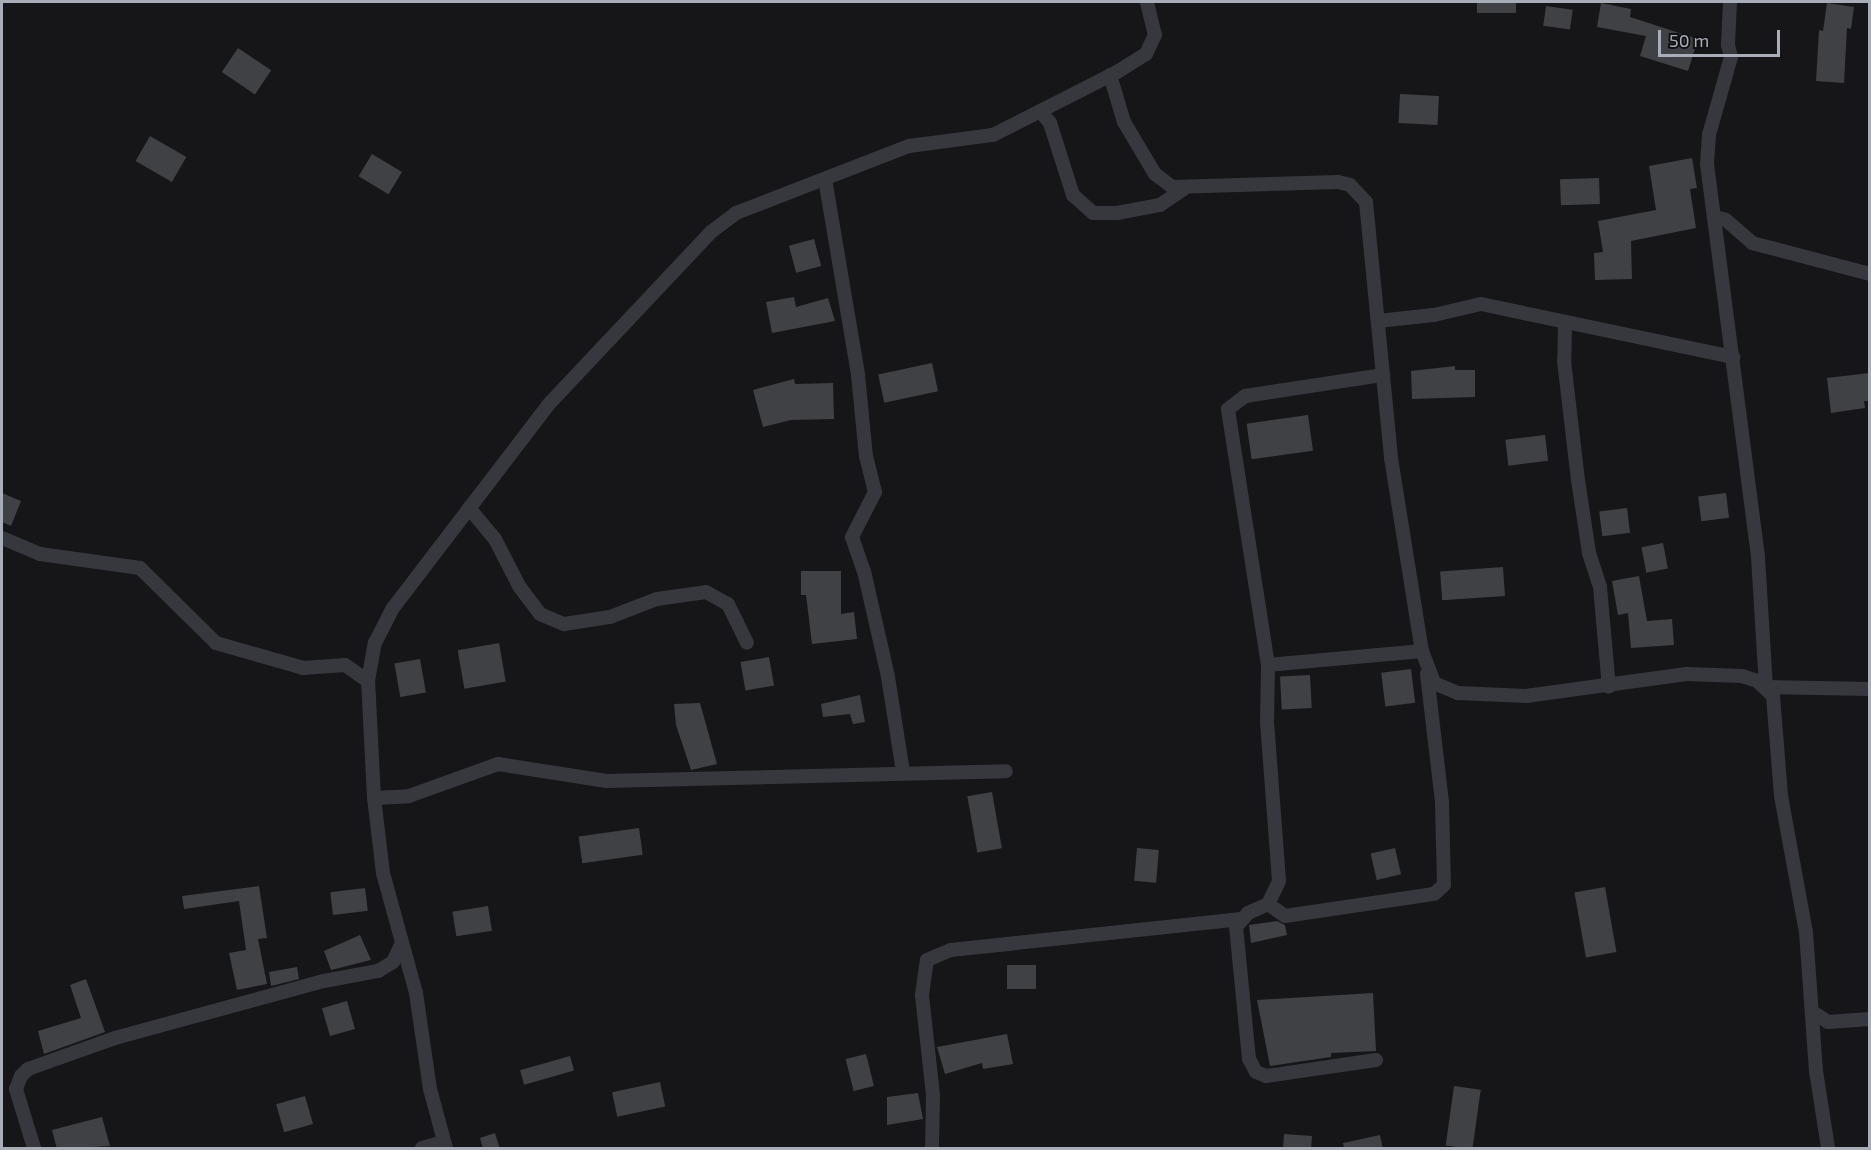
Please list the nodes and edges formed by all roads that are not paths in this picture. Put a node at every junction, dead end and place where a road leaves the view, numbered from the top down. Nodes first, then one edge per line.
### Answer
1 (1147, 2) edge
2 (1730, 2) edge
3 (1110, 75) junction
4 (1040, 111) junction
5 (825, 179) junction
6 (1184, 189) junction
7 (1715, 217) junction
8 (1869, 274) edge
9 (1378, 321) junction
10 (1565, 322) junction
11 (1733, 357) junction
12 (1383, 375) junction
13 (469, 508) junction
14 (2, 538) edge
15 (747, 643) dead end
16 (1422, 651) junction
17 (1268, 666) junction
18 (1427, 673) junction
19 (368, 681) junction
20 (1609, 687) junction
21 (1766, 687) junction
22 (1869, 689) edge
23 (1006, 771) dead end
24 (903, 772) junction
25 (374, 798) junction
26 (1268, 904) junction
27 (1240, 919) junction
28 (402, 943) junction
29 (1813, 1012) junction
30 (1869, 1019) edge
31 (1376, 1060) dead end
32 (445, 1145) edge
33 (34, 1149) edge
34 (422, 1149) edge
35 (932, 1149) edge
36 (1828, 1149) edge

1 - 3 street
2 - 7 street
3 - 4 street
3 - 6 street
4 - 5 street
4 - 6 street
5 - 13 street
5 - 24 street
6 - 9 street
7 - 8 street
7 - 11 street
9 - 10 street
9 - 12 street
10 - 11 street
10 - 20 street
11 - 21 street
12 - 16 street
12 - 17 street
13 - 15 street
13 - 19 street
14 - 19 street
16 - 17 street
16 - 18 street
17 - 26 street
18 - 20 street
18 - 26 street
19 - 25 street
20 - 21 street
21 - 22 street
21 - 29 street
23 - 24 street
24 - 25 street
25 - 28 street
26 - 27 street
27 - 31 street
27 - 35 street
28 - 32 street
28 - 33 street
29 - 30 street
29 - 36 street
32 - 34 street

